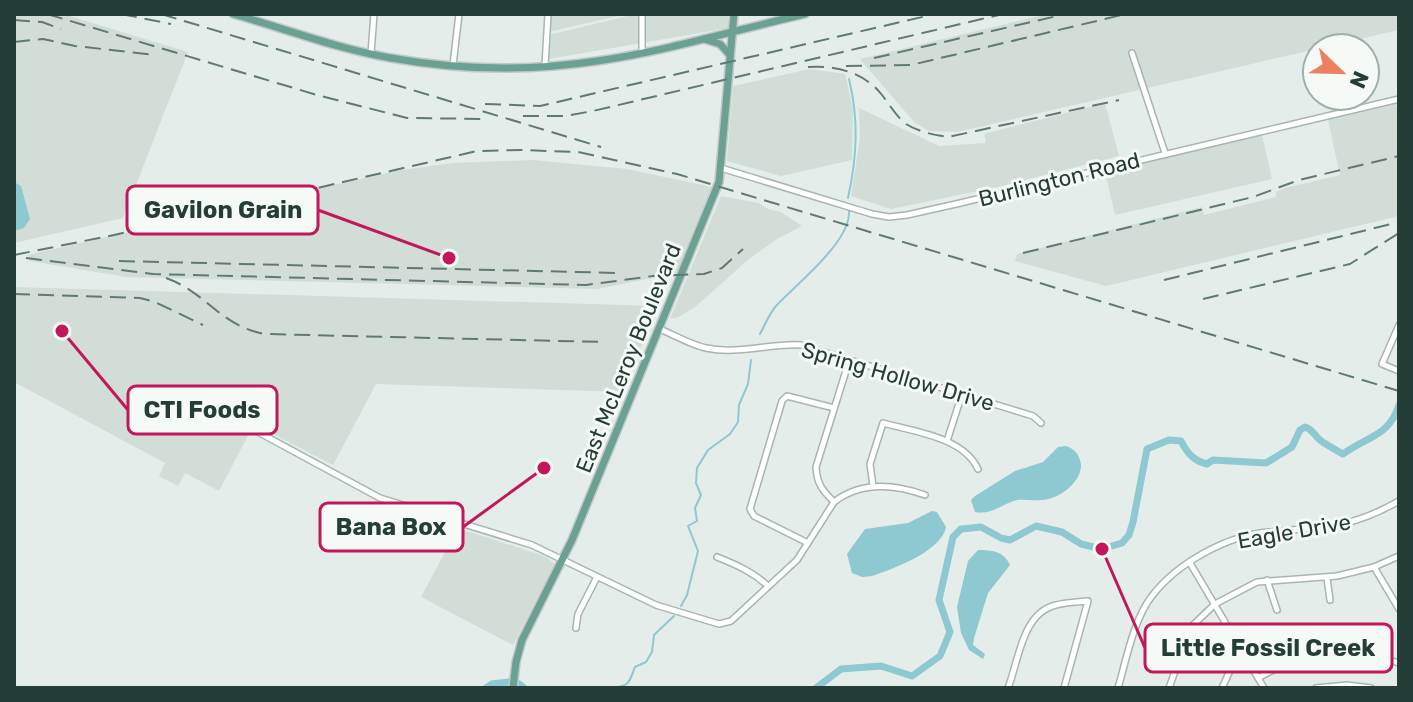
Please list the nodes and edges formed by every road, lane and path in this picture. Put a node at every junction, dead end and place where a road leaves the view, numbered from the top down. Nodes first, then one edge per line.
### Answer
1 (374, 14) edge
2 (459, 14) edge
3 (548, 14) edge
4 (642, 14) edge
5 (734, 14) edge
6 (805, 14) edge
7 (239, 15) edge
8 (733, 31) junction
9 (702, 38) junction
10 (642, 53) junction
11 (1132, 53) dead end
12 (371, 54) junction
13 (730, 55) junction
14 (453, 65) junction
15 (545, 66) junction
16 (1399, 99) edge
17 (1165, 153) junction
18 (721, 168) junction
19 (1399, 325) edge
20 (660, 329) junction
21 (849, 361) junction
22 (1399, 371) edge
23 (962, 394) junction
24 (834, 408) junction
25 (1041, 423) dead end
26 (247, 426) dead end
27 (947, 441) junction
28 (978, 469) dead end
29 (873, 486) junction
30 (925, 495) dead end
31 (834, 502) junction
32 (1398, 503) edge
33 (808, 543) junction
34 (1399, 556) edge
35 (717, 557) dead end
36 (563, 560) junction
37 (1190, 563) junction
38 (1374, 567) junction
39 (597, 577) junction
40 (1327, 578) junction
41 (1267, 580) junction
42 (768, 586) junction
43 (1330, 600) dead end
44 (1215, 604) junction
45 (1399, 609) edge
46 (1277, 610) dead end
47 (576, 628) dead end
48 (1245, 656) junction
49 (1399, 663) edge
50 (1258, 678) junction
51 (513, 688) edge
52 (1008, 688) edge
53 (1064, 688) edge
54 (1118, 688) edge
55 (1169, 688) edge
56 (1222, 688) edge
57 (1264, 688) edge
58 (1316, 688) edge
59 (1371, 688) edge

1 - 12 street
2 - 14 street
3 - 15 street
4 - 10 street
5 - 8 main road, East McLeroy Boulevard
6 - 8 main road
7 - 12 main road
8 - 9 main road
8 - 13 main road, East McLeroy Boulevard
9 - 10 main road
9 - 13 main road
10 - 15 main road
11 - 17 street
12 - 14 main road
13 - 18 main road, East McLeroy Boulevard
14 - 15 main road
16 - 17 street, Burlington Road
17 - 18 street, Burlington Road
18 - 20 main road, East McLeroy Boulevard
19 - 22 street
20 - 21 street, Spring Hollow Drive
20 - 36 main road, East McLeroy Boulevard
21 - 23 street, Spring Hollow Drive
21 - 24 street
23 - 25 street, Spring Hollow Drive
23 - 27 street
24 - 31 street
24 - 33 street
26 - 36 street
27 - 28 street
27 - 29 street
29 - 30 street
29 - 31 street
31 - 33 street
32 - 37 street, Eagle Drive
33 - 42 street
34 - 38 street
35 - 42 street
36 - 39 street
36 - 51 main road, East McLeroy Boulevard
37 - 44 street
37 - 54 street, Eagle Drive
38 - 40 street
38 - 45 street
39 - 42 street
39 - 47 street
40 - 41 street
40 - 43 street
41 - 44 street
41 - 46 street
44 - 48 street
44 - 55 street
48 - 50 street
48 - 56 street
49 - 50 street
50 - 57 street
52 - 53 street
58 - 59 street

